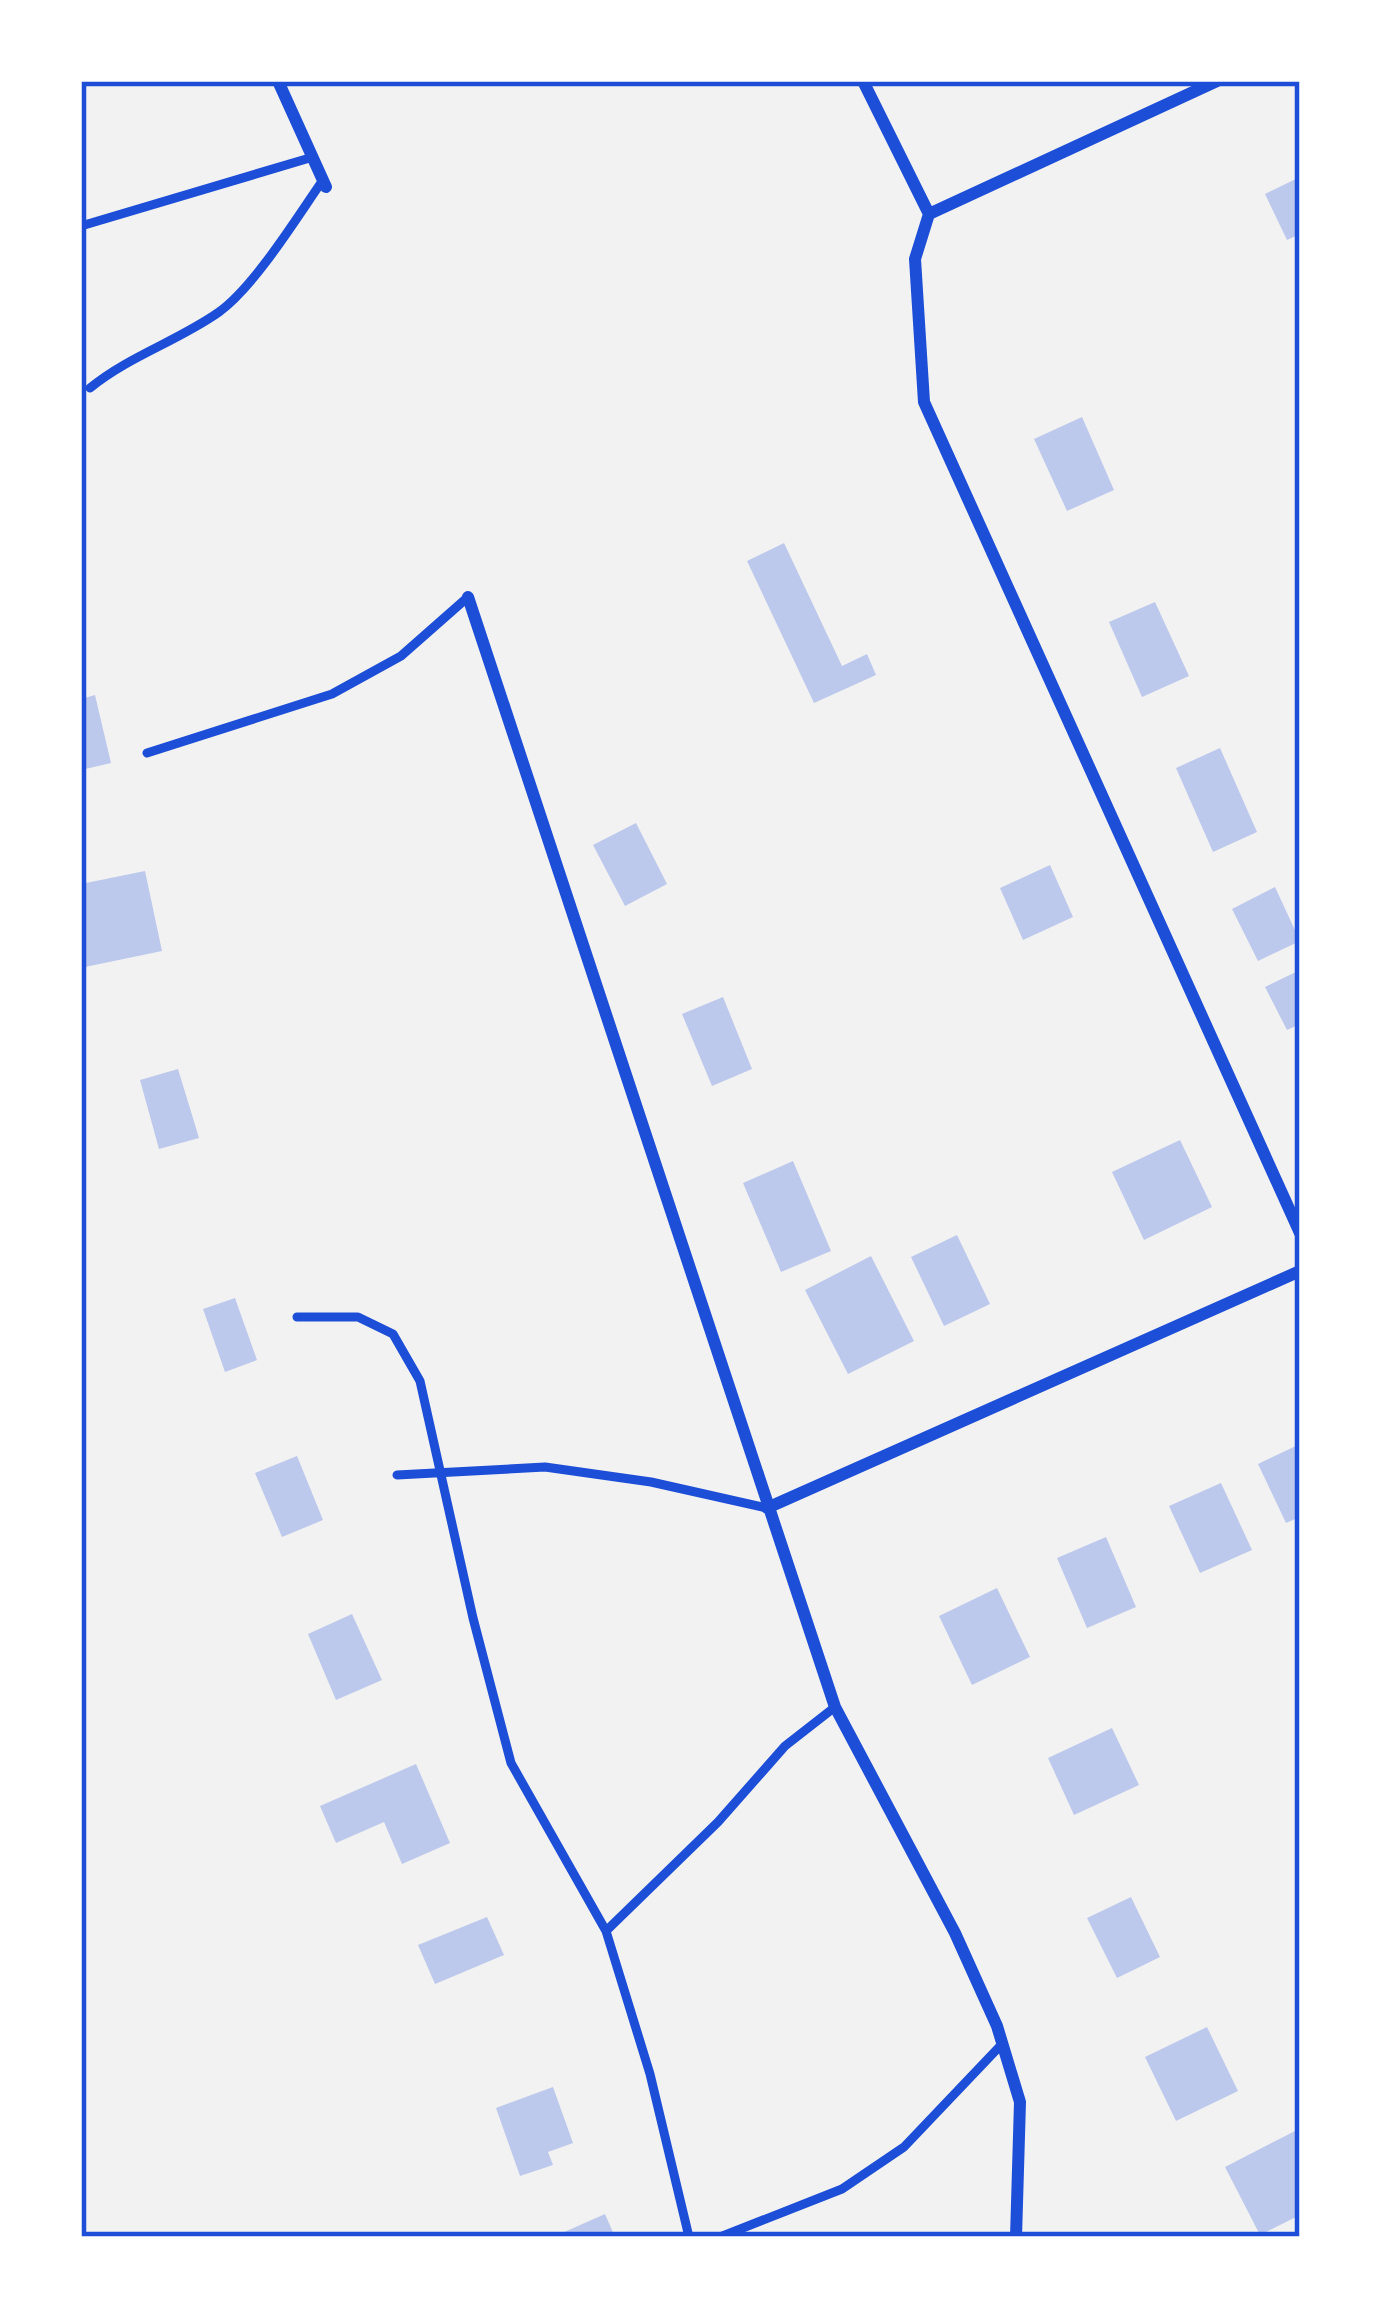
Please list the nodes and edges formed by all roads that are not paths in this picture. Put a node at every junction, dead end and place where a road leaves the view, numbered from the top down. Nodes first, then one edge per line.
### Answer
1 (278, 81) edge
2 (863, 81) edge
3 (1217, 81) edge
4 (313, 157) junction
5 (324, 183) joint
6 (928, 214) junction
7 (81, 226) edge
8 (90, 388) dead end
9 (469, 597) joint
10 (147, 753) dead end
11 (1300, 1233) edge
12 (1300, 1270) edge
13 (297, 1317) dead end
14 (441, 1473) junction
15 (398, 1475) dead end
16 (767, 1508) junction
17 (836, 1707) junction
18 (606, 1931) junction
19 (1002, 2044) junction
20 (689, 2237) edge
21 (720, 2237) edge
22 (1016, 2237) edge

1 - 4 street
2 - 6 street
3 - 6 street
4 - 5 street
4 - 7 lane
5 - 8 lane
6 - 11 street
9 - 10 lane
9 - 16 street
12 - 16 street
13 - 14 lane
14 - 15 lane
14 - 16 lane
14 - 18 lane
16 - 17 street
17 - 18 lane
17 - 19 street
18 - 20 lane
19 - 21 lane
19 - 22 street

